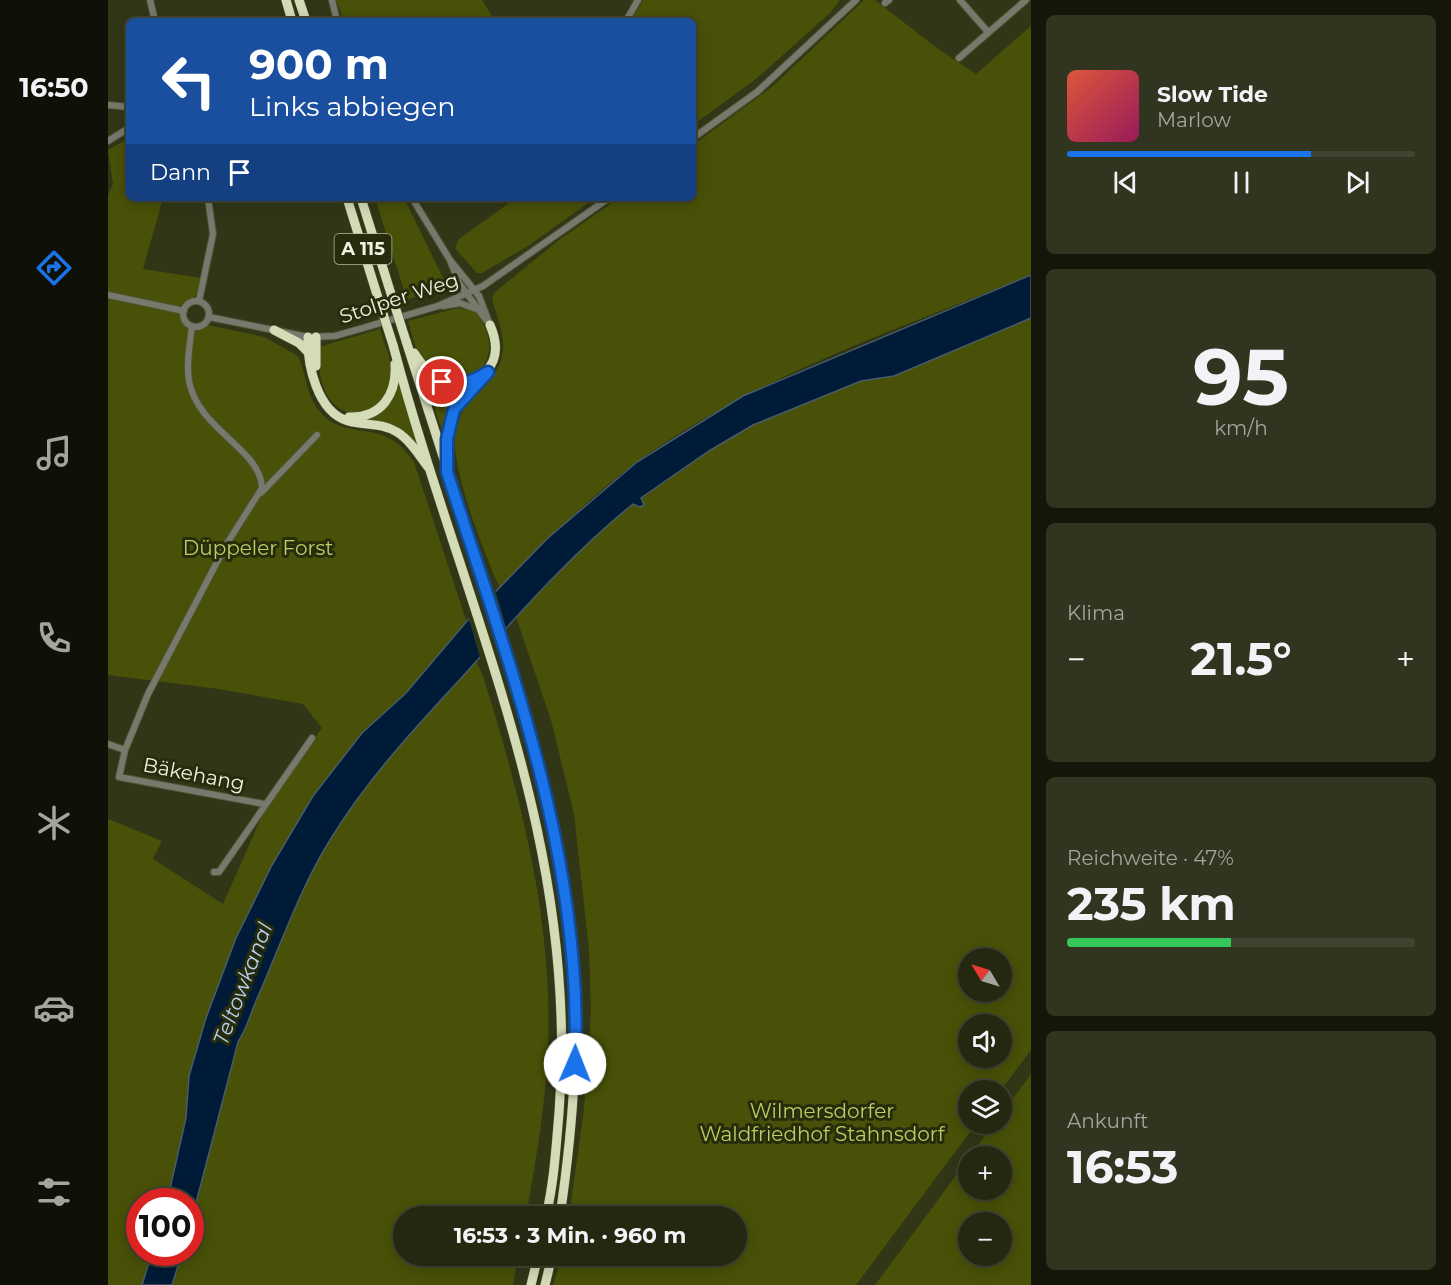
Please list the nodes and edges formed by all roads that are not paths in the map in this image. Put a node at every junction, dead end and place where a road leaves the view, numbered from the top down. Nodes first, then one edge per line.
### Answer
1 (150, 0) edge
2 (286, 0) edge
3 (299, 0) edge
4 (332, 0) edge
5 (638, 0) edge
6 (856, 0) edge
7 (960, 0) edge
8 (1026, 0) edge
9 (154, 18) edge
10 (291, 18) edge
11 (305, 18) edge
12 (336, 18) edge
13 (629, 18) edge
14 (988, 32) junction
15 (959, 57) dead end
16 (108, 105) edge
17 (126, 107) edge
18 (126, 130) edge
19 (696, 136) edge
20 (108, 141) edge
21 (208, 201) edge
22 (348, 201) edge
23 (362, 201) edge
24 (414, 201) edge
25 (605, 201) edge
26 (450, 260) junction
27 (475, 290) junction
28 (467, 294) junction
29 (108, 295) edge
30 (199, 301) junction
31 (438, 306) junction
32 (184, 311) junction
33 (479, 311) junction
34 (209, 316) junction
35 (490, 325) junction
36 (192, 326) junction
37 (274, 330) junction
38 (312, 337) junction
39 (406, 341) junction
40 (394, 348) junction
41 (308, 352) junction
42 (488, 372) junction
43 (316, 381) junction
44 (335, 414) junction
45 (317, 435) dead end
46 (447, 472) junction
47 (434, 477) junction
48 (260, 494) junction
49 (312, 738) dead end
50 (108, 744) edge
51 (125, 750) junction
52 (264, 804) junction
53 (214, 873) dead end
54 (547, 1206) edge
55 (561, 1206) edge
56 (536, 1266) edge
57 (550, 1266) edge
58 (531, 1285) edge
59 (545, 1285) edge

1 - 9 street
2 - 10 highway
3 - 11 highway
4 - 12 street
5 - 13 street
6 - 19 street
7 - 14 street
8 - 14 street
14 - 15 street
16 - 17 street
18 - 20 street
21 - 30 street
22 - 40 highway, A 115, bridge
23 - 39 highway, A 115, bridge
24 - 26 street
25 - 27 street, Stolper Weg
26 - 27 street
26 - 28 street
27 - 28 street, Stolper Weg
27 - 35 street
28 - 31 street, Stolper Weg
28 - 33 street
29 - 32 street
30 - 32 street
30 - 34 street
31 - 33 street
31 - 38 street, Stolper Weg
32 - 36 street
33 - 35 street
34 - 36 street
34 - 37 street, Stolper Weg
35 - 42 highway
36 - 48 street
37 - 38 street, Stolper Weg
37 - 41 highway
38 - 41 highway
38 - 43 highway
39 - 42 highway
39 - 46 highway, A 115
40 - 44 highway
40 - 47 highway, A 115
41 - 43 highway
42 - 46 highway
43 - 44 highway
44 - 47 highway
45 - 48 street
46 - 55 highway, A 115
47 - 54 highway, A 115
48 - 51 street
49 - 52 street, Bäkehang
50 - 51 street
51 - 52 street, Bäkehang
52 - 53 street, Bäkehang
56 - 58 highway
57 - 59 highway

